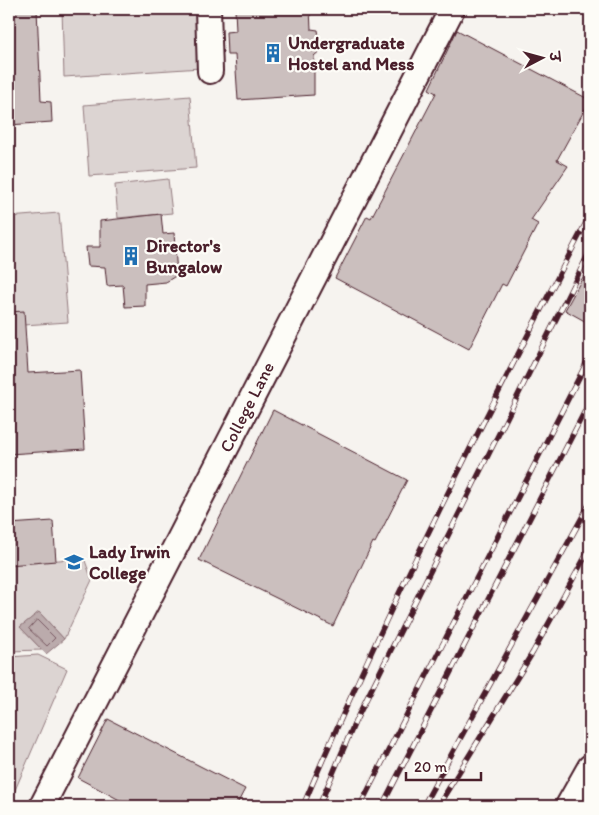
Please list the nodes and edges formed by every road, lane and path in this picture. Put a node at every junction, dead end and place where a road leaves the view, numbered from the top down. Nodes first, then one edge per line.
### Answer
1 (208, 9) edge
2 (452, 9) edge
3 (210, 71) dead end
4 (590, 767) edge
5 (42, 806) edge
6 (568, 806) edge

1 - 3 street
2 - 5 street, College Lane
4 - 6 street

